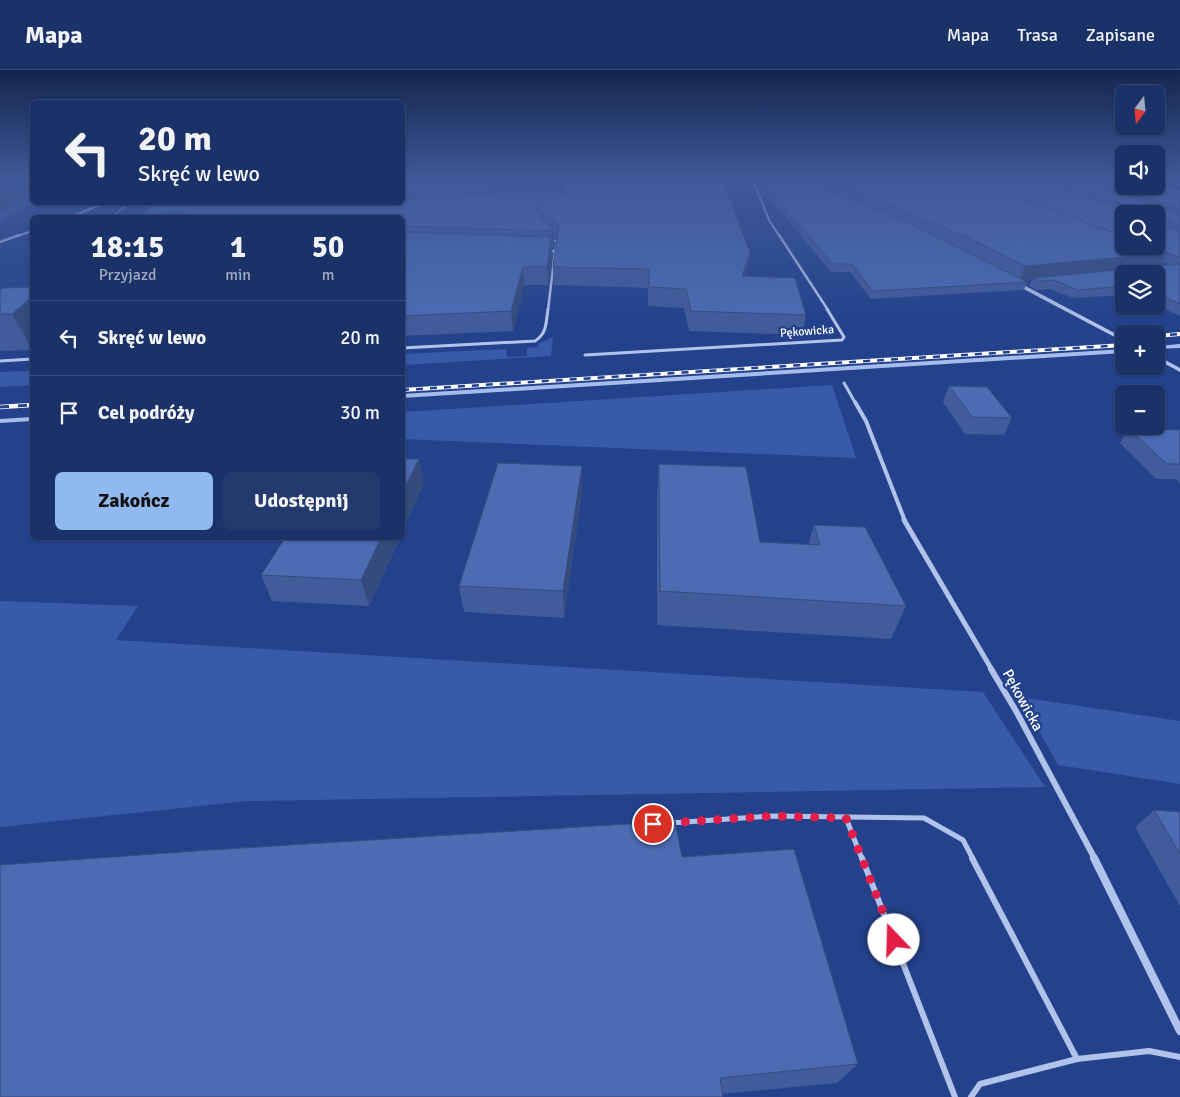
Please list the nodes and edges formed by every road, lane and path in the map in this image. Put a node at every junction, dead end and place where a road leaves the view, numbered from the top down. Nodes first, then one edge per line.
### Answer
1 (773, 226) edge
2 (30, 232) edge
3 (546, 236) edge
4 (0, 242) edge
5 (545, 251) edge
6 (555, 251) junction
7 (1011, 280) edge
8 (1028, 283) edge
9 (1019, 284) junction
10 (1115, 335) edge
11 (405, 348) edge
12 (585, 355) dead end
13 (30, 359) edge
14 (0, 361) edge
15 (1165, 362) edge
16 (1180, 370) edge
17 (844, 383) dead end
18 (846, 818) junction
19 (663, 823) edge
20 (1180, 1031) edge
21 (1180, 1057) edge
22 (1077, 1060) junction
23 (955, 1097) edge
24 (971, 1097) edge

1 - 12 street, Pękowicka
2 - 4 street
3 - 6 lane
5 - 6 street
6 - 11 street
7 - 9 street
8 - 9 street
9 - 10 street
13 - 14 street
15 - 16 street
17 - 20 street, Pękowicka
18 - 19 lane
18 - 22 lane
18 - 23 lane
21 - 22 lane
22 - 24 lane

